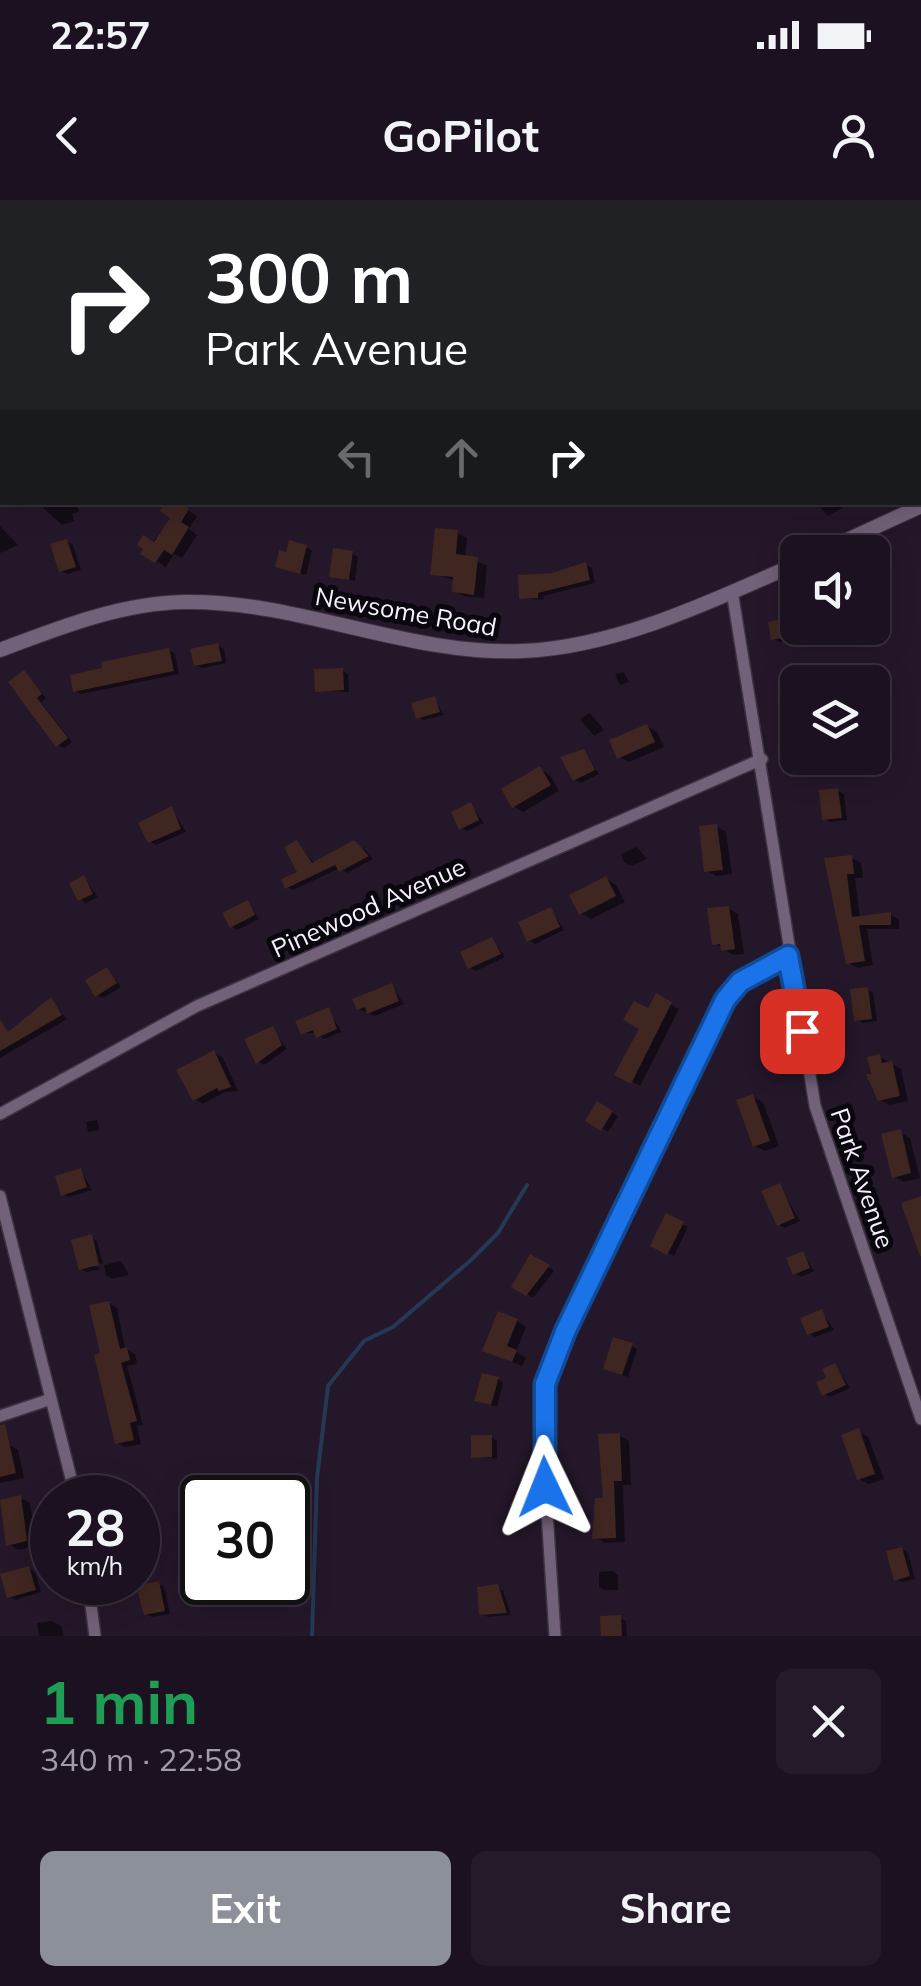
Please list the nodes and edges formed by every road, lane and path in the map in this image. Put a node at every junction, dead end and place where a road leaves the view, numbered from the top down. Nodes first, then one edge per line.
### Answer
1 (921, 506) edge
2 (858, 535) edge
3 (780, 570) edge
4 (732, 590) junction
5 (0, 650) edge
6 (762, 759) junction
7 (788, 956) junction
8 (0, 1114) edge
9 (0, 1196) edge
10 (48, 1400) junction
11 (0, 1416) edge
12 (921, 1419) edge
13 (69, 1475) edge
14 (91, 1605) edge
15 (94, 1636) edge
16 (554, 1636) edge

1 - 2 street
3 - 4 street, Newsome Road
4 - 5 street, Newsome Road
4 - 6 street, Park Avenue
6 - 7 street, Park Avenue
6 - 8 street, Pinewood Avenue
7 - 12 street, Park Avenue
7 - 16 street
9 - 10 street
10 - 11 street
10 - 13 street
14 - 15 street

